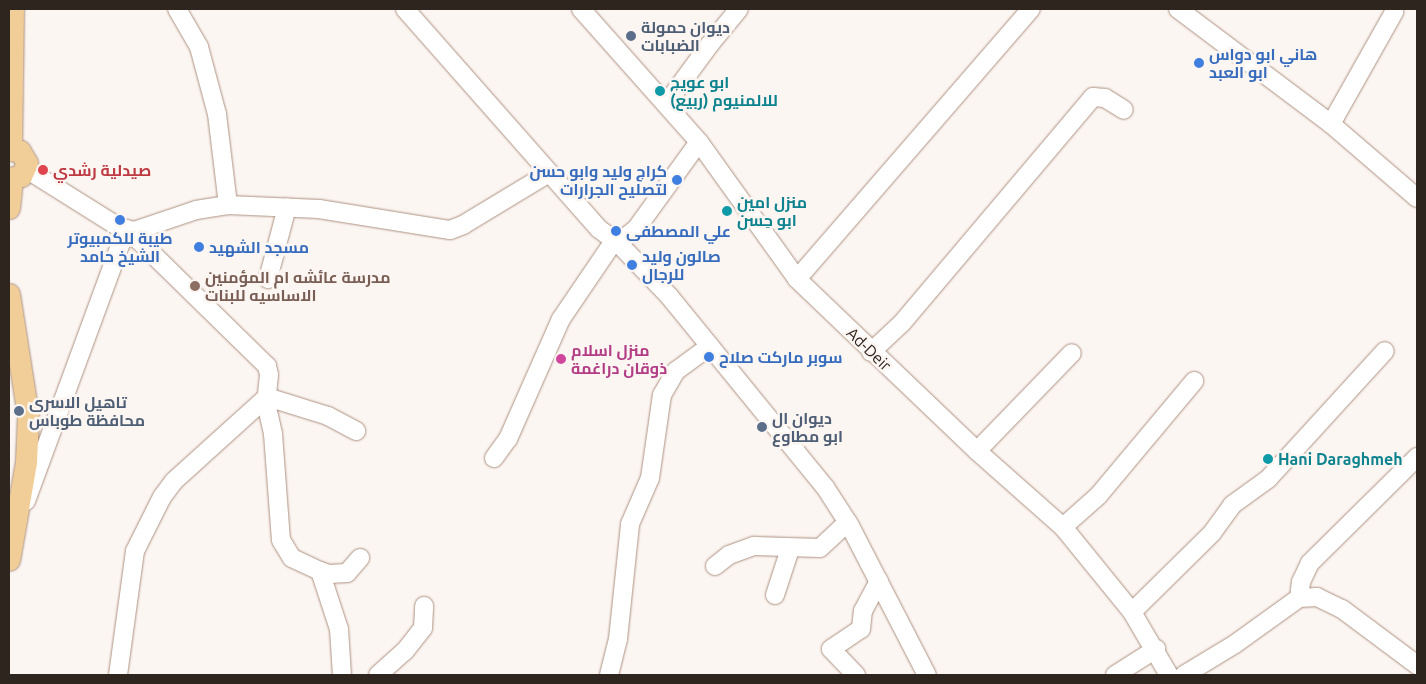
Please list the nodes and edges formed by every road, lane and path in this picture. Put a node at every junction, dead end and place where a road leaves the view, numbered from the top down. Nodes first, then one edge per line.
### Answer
1 (13, 9) edge
2 (178, 9) edge
3 (407, 9) edge
4 (581, 9) edge
5 (740, 9) edge
6 (1031, 9) edge
7 (1178, 9) edge
8 (1394, 12) dead end
9 (666, 104) junction
10 (1124, 110) dead end
11 (1331, 124) junction
12 (699, 142) junction
13 (10, 149) edge
14 (549, 173) junction
15 (12, 186) edge
16 (1417, 198) edge
17 (228, 205) junction
18 (287, 208) junction
19 (126, 229) junction
20 (616, 242) junction
21 (268, 279) dead end
22 (797, 279) junction
23 (9, 294) edge
24 (710, 346) junction
25 (1385, 351) dead end
26 (872, 352) junction
27 (1072, 352) dead end
28 (1194, 381) dead end
29 (267, 397) junction
30 (356, 431) dead end
31 (977, 451) junction
32 (1417, 457) edge
33 (494, 458) dead end
34 (848, 522) junction
35 (16, 527) junction
36 (1063, 527) junction
37 (790, 549) junction
38 (360, 558) dead end
39 (9, 560) edge
40 (715, 566) dead end
41 (320, 571) junction
42 (879, 581) junction
43 (775, 595) dead end
44 (1299, 598) junction
45 (424, 606) dead end
46 (1132, 612) junction
47 (1156, 649) junction
48 (1417, 665) edge
49 (118, 675) edge
50 (342, 675) edge
51 (378, 675) edge
52 (609, 675) edge
53 (856, 675) edge
54 (927, 675) edge
55 (1115, 675) edge
56 (1169, 675) edge
57 (1184, 675) edge

1 - 13 main road
2 - 17 street
3 - 14 street
4 - 9 street, Ad-Deir
5 - 9 street
6 - 22 street
7 - 11 street
8 - 11 street
9 - 12 street, Ad-Deir
10 - 26 street
11 - 16 street
12 - 20 street
12 - 22 street, Ad-Deir
13 - 15 main road
14 - 18 street
14 - 20 street
15 - 19 street
17 - 18 street
17 - 19 street
18 - 21 street
19 - 29 street
19 - 35 street
20 - 24 street
20 - 33 street
22 - 26 street, Ad-Deir
23 - 35 main road
24 - 34 street
24 - 52 street
25 - 46 street
26 - 31 street, Ad-Deir
27 - 31 street
28 - 36 street
29 - 30 street
29 - 41 street
29 - 49 street
31 - 36 street, Ad-Deir
32 - 44 street
34 - 37 street
34 - 42 street
35 - 39 main road
36 - 46 street, Ad-Deir
37 - 40 street
37 - 43 street
38 - 41 street
41 - 50 street
42 - 53 street
42 - 54 street
44 - 48 street
44 - 57 street
45 - 51 street
46 - 47 street, Ad-Deir
47 - 55 street
47 - 56 street, Ad-Deir

